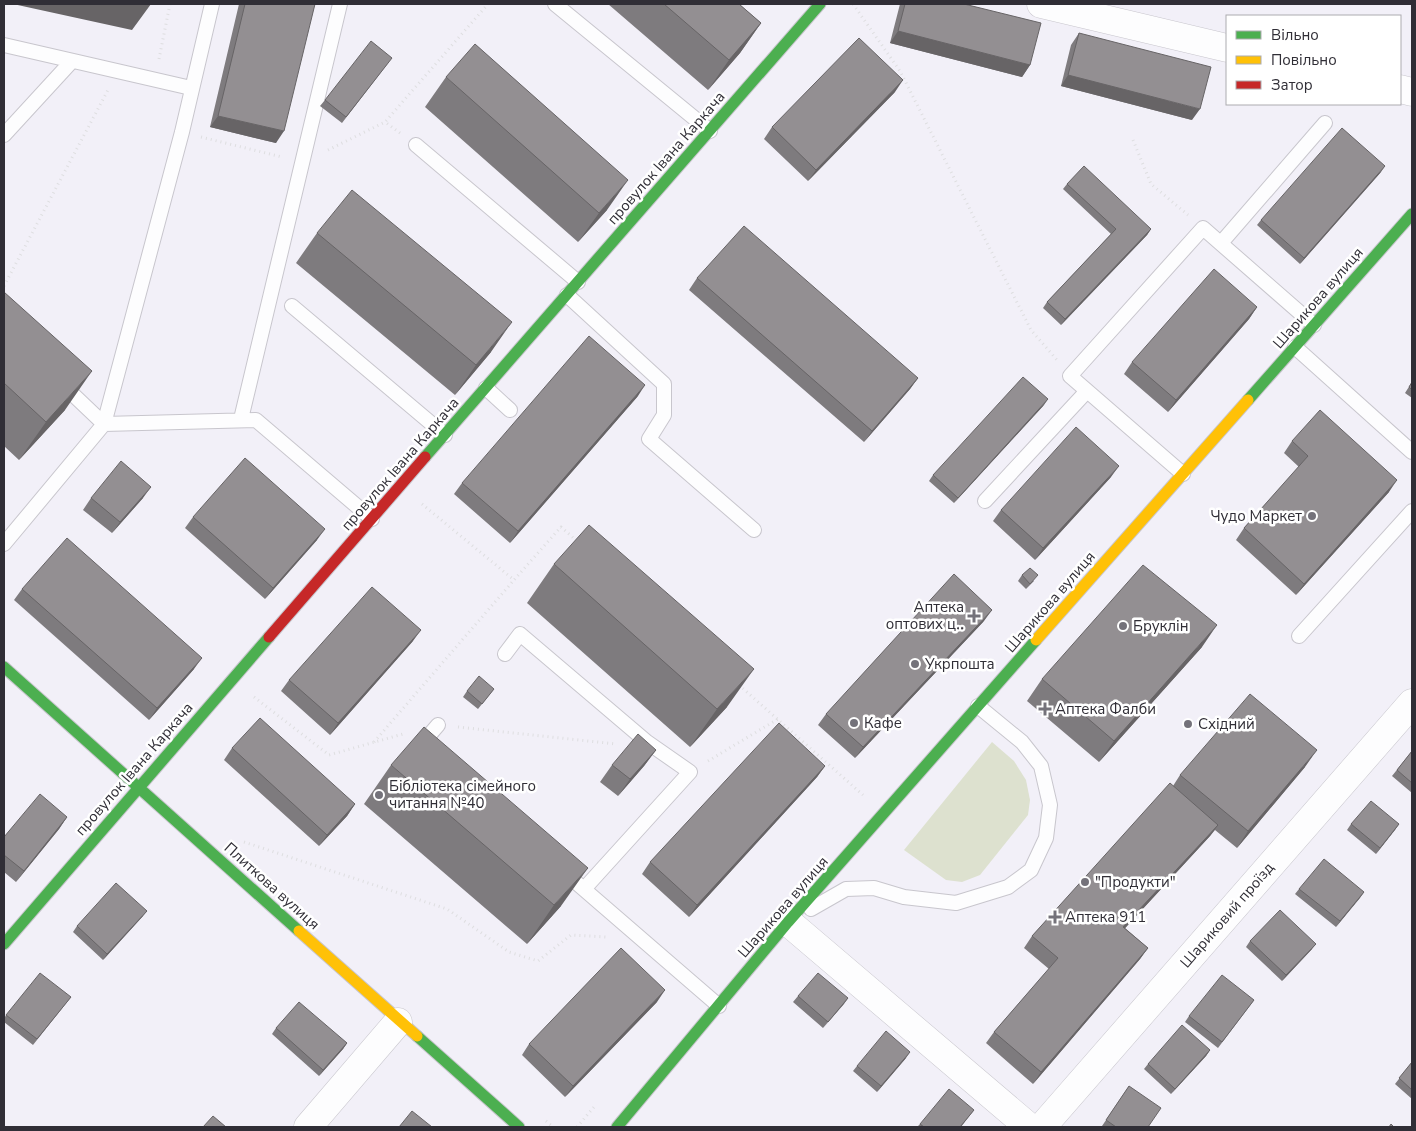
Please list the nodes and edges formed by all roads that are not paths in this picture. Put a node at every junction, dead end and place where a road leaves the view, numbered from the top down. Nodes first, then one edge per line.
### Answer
1 (212, 4) edge
2 (340, 4) edge
3 (555, 4) edge
4 (820, 4) edge
5 (1042, 4) edge
6 (4, 45) edge
7 (1226, 48) edge
8 (72, 61) junction
9 (191, 88) junction
10 (1325, 123) dead end
11 (710, 131) junction
12 (4, 135) edge
13 (416, 144) road end
14 (1412, 214) edge
15 (1221, 244) junction
16 (578, 282) junction
17 (567, 295) junction
18 (292, 306) dead end
19 (1314, 325) junction
20 (1295, 347) junction
21 (54, 376) edge
22 (486, 388) junction
23 (1087, 391) junction
24 (510, 410) dead end
25 (241, 419) junction
26 (104, 424) junction
27 (445, 435) junction
28 (1412, 452) edge
29 (1183, 474) junction
30 (985, 501) dead end
31 (1412, 511) edge
32 (372, 519) junction
33 (754, 530) dead end
34 (4, 544) edge
35 (1299, 636) dead end
36 (505, 654) dead end
37 (4, 667) edge
38 (1412, 703) edge
39 (978, 706) junction
40 (438, 725) road end
41 (426, 754) edge
42 (140, 785) junction
43 (554, 863) edge
44 (584, 889) junction
45 (788, 922) junction
46 (4, 944) edge
47 (719, 1006) junction
48 (398, 1022) junction
49 (308, 1127) edge
50 (519, 1127) edge
51 (617, 1127) edge
52 (1029, 1127) edge
53 (1042, 1127) edge

1 - 9 lane
2 - 25 lane
3 - 11 lane
4 - 11 street, провулок Івана Каркача
5 - 7 street
6 - 8 lane
8 - 9 lane
8 - 12 lane
9 - 26 lane
10 - 15 lane
11 - 16 street, провулок Івана Каркача
13 - 16 lane
14 - 19 street, Шарикова вулиця
15 - 19 lane
15 - 23 lane
16 - 17 street, провулок Івана Каркача
17 - 22 street, провулок Івана Каркача
17 - 33 lane
18 - 27 lane
19 - 20 street, Шарикова вулиця
20 - 28 lane
20 - 29 street, Шарикова вулиця
21 - 26 lane
22 - 24 lane
22 - 27 street, провулок Івана Каркача
23 - 29 lane
23 - 30 lane
25 - 26 lane
25 - 32 lane
26 - 34 lane
27 - 32 street, провулок Івана Каркача
29 - 39 street, Шарикова вулиця
31 - 35 lane
32 - 42 street, провулок Івана Каркача
36 - 44 lane
37 - 42 street, Плиткова вулиця
38 - 53 street, Шариковий проїзд
39 - 45 street, Шарикова вулиця
39 - 45 lane
40 - 41 lane
42 - 46 street, провулок Івана Каркача
42 - 48 street, Плиткова вулиця
43 - 44 lane
44 - 47 lane
45 - 47 street, Шарикова вулиця
45 - 52 street
47 - 51 street, Шарикова вулиця
48 - 49 street
48 - 50 street, Плиткова вулиця

